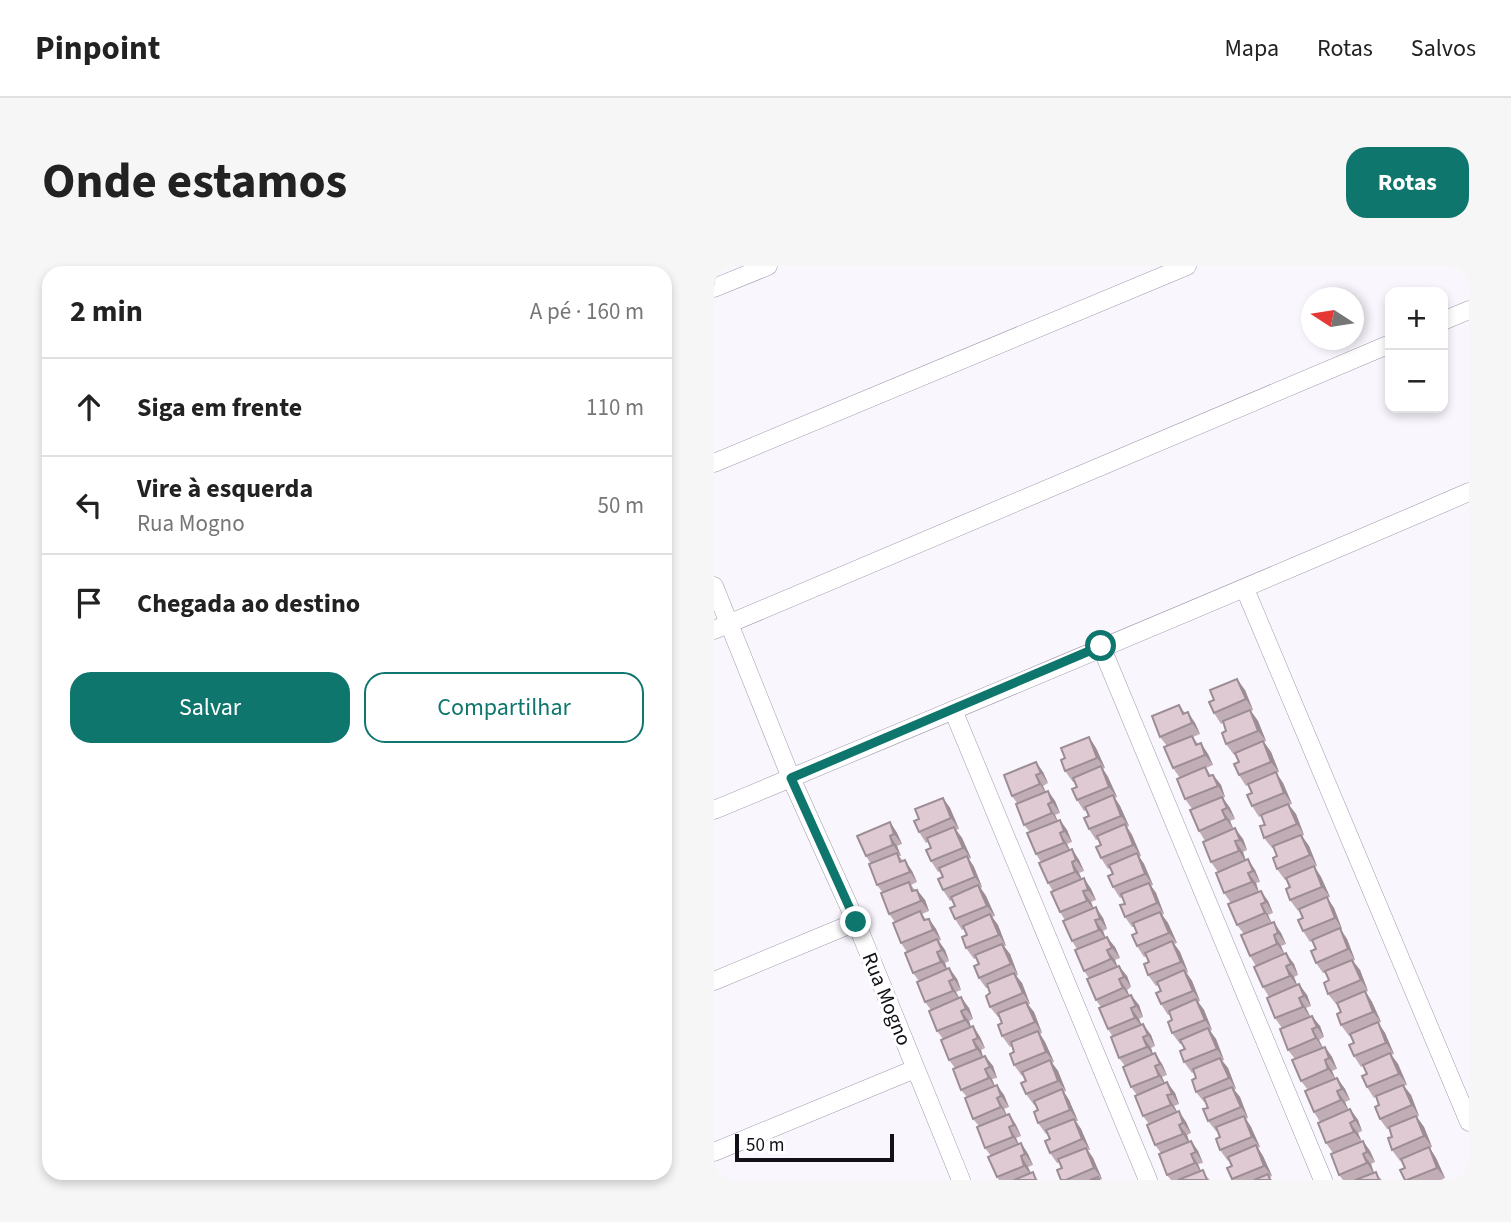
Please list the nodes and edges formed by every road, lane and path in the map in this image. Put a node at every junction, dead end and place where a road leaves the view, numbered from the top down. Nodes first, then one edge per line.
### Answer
1 (768, 266) edge
2 (1187, 266) edge
3 (714, 288) edge
4 (1469, 310) edge
5 (1448, 319) edge
6 (1385, 346) edge
7 (714, 463) edge
8 (1469, 492) edge
9 (714, 586) edge
10 (1245, 589) junction
11 (721, 627) edge
12 (1101, 646) junction
13 (953, 710) junction
14 (791, 778) junction
15 (714, 810) edge
16 (856, 922) junction
17 (714, 981) edge
18 (915, 1069) junction
19 (1469, 1122) edge
20 (714, 1152) edge
21 (961, 1180) edge
22 (1148, 1180) edge
23 (1323, 1180) edge

1 - 3 street
2 - 7 street
4 - 5 street
6 - 11 street
8 - 10 street
9 - 11 street, Rua Mogno
10 - 12 street
10 - 19 street
11 - 14 street, Rua Mogno
12 - 13 street
12 - 23 street
13 - 14 street
13 - 22 street
14 - 15 street
14 - 16 street, Rua Mogno
16 - 17 street
16 - 18 street, Rua Mogno
18 - 20 street
18 - 21 street, Rua Mogno

